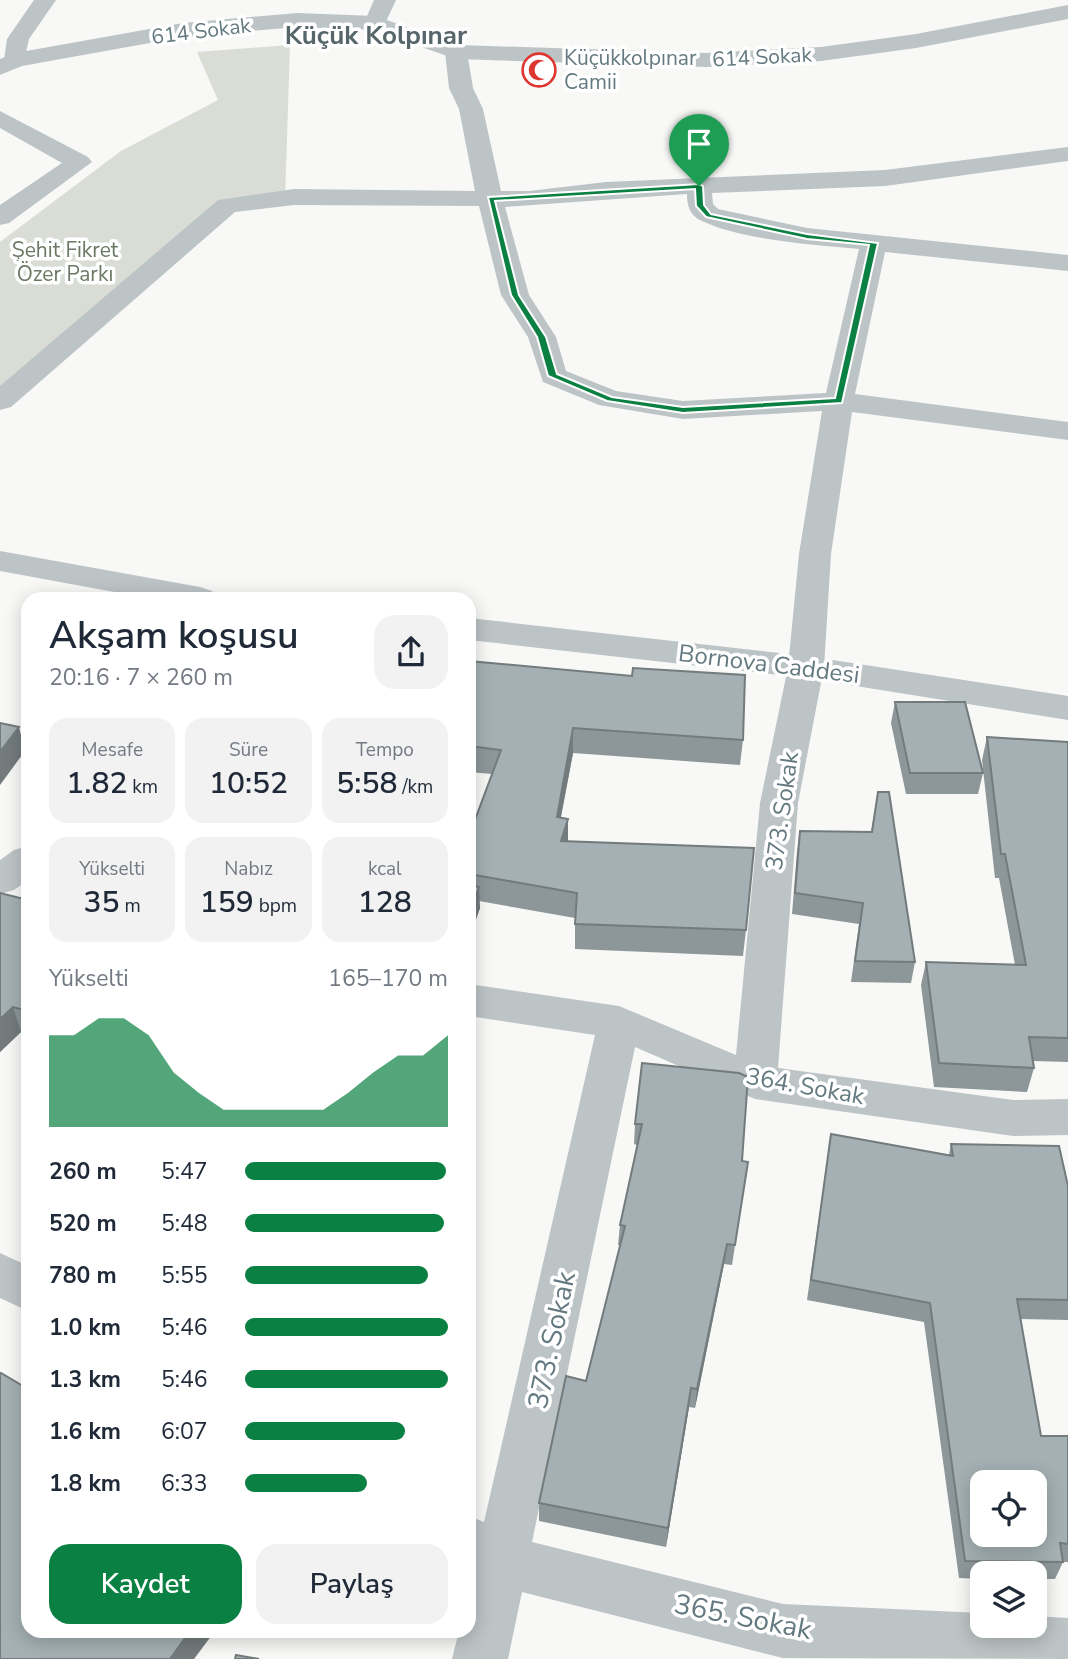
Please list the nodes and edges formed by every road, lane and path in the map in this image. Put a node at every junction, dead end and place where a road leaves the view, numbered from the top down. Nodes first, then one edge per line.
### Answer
1 (45, 0) edge
2 (385, 0) edge
3 (1068, 12) edge
4 (375, 23) junction
5 (456, 52) junction
6 (7, 64) edge
7 (0, 118) edge
8 (1068, 154) edge
9 (699, 186) junction
10 (491, 199) junction
11 (0, 217) edge
12 (874, 243) junction
13 (1068, 263) edge
14 (0, 401) edge
15 (839, 401) junction
16 (1068, 431) edge
17 (0, 561) edge
18 (158, 592) edge
19 (476, 630) edge
20 (806, 667) junction
21 (1068, 708) edge
22 (21, 865) edge
23 (0, 880) edge
24 (476, 1001) edge
25 (619, 1021) junction
26 (755, 1082) junction
27 (1068, 1117) edge
28 (0, 1274) edge
29 (21, 1286) edge
30 (486, 1551) edge
31 (1068, 1645) edge
32 (480, 1659) edge

1 - 6 street
2 - 4 street
3 - 5 street, 614 Sokak
4 - 5 street, 614 Sokak
4 - 6 street, 614 Sokak
5 - 10 street
7 - 11 street
8 - 9 street
9 - 10 street
9 - 12 street
10 - 14 street
10 - 15 street
12 - 13 street
12 - 15 street, 373. Sokak
15 - 16 street
15 - 20 street, 373. Sokak
17 - 18 street
19 - 20 street, Bornova Caddesi
20 - 21 street, Bornova Caddesi
20 - 26 street, 373. Sokak
22 - 23 street
24 - 25 street, 364. Sokak
25 - 26 street, 364. Sokak
25 - 30 street, 373. Sokak
26 - 27 street, 364. Sokak
28 - 29 street
30 - 31 street, 365. Sokak
30 - 32 street, 373. Sokak

